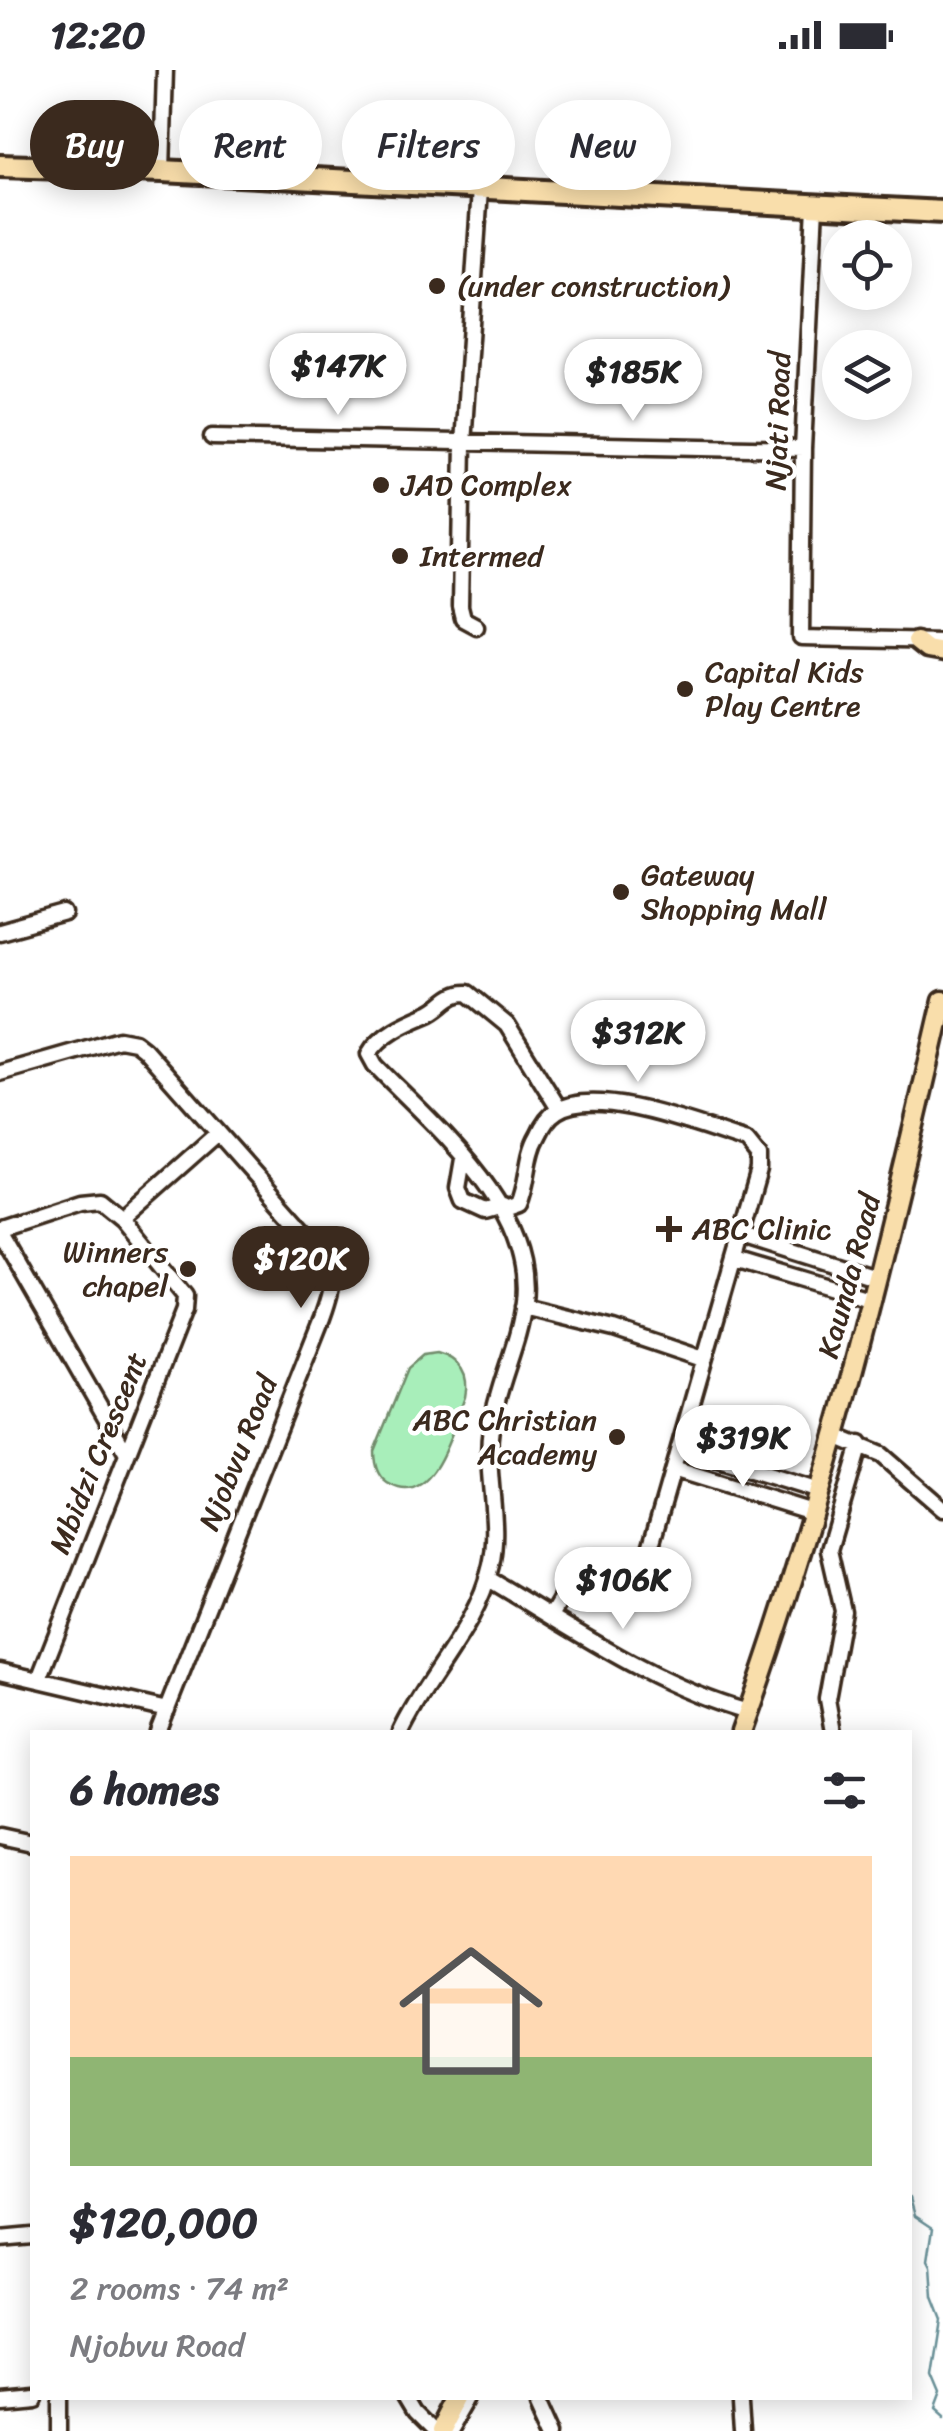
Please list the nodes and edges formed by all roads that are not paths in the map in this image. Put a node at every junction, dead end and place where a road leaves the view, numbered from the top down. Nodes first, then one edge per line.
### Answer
1 (165, 70) edge
2 (0, 166) edge
3 (162, 171) junction
4 (342, 181) edge
5 (480, 190) edge
6 (515, 190) edge
7 (815, 206) junction
8 (941, 210) edge
9 (212, 437) dead end
10 (463, 444) junction
11 (803, 449) junction
12 (476, 626) dead end
13 (916, 641) junction
14 (943, 641) edge
15 (943, 652) edge
16 (66, 914) dead end
17 (0, 932) edge
18 (943, 1001) edge
19 (0, 1073) edge
20 (559, 1110) junction
21 (218, 1133) junction
22 (463, 1159) junction
23 (504, 1208) junction
24 (122, 1218) junction
25 (0, 1231) edge
26 (742, 1234) junction
27 (735, 1259) junction
28 (878, 1278) junction
29 (872, 1300) junction
30 (523, 1307) junction
31 (703, 1359) junction
32 (834, 1436) junction
33 (860, 1444) junction
34 (679, 1448) junction
35 (127, 1454) junction
36 (673, 1469) junction
37 (819, 1491) junction
38 (943, 1509) edge
39 (812, 1512) junction
40 (488, 1578) junction
41 (551, 1616) junction
42 (0, 1671) edge
43 (39, 1679) junction
44 (167, 1710) junction
45 (748, 1712) junction
46 (159, 1730) edge
47 (402, 1730) edge
48 (742, 1730) edge
49 (833, 1730) edge
50 (0, 1836) edge
51 (30, 1843) edge
52 (30, 2236) edge
53 (0, 2239) edge
54 (30, 2393) edge
55 (0, 2396) edge
56 (59, 2400) edge
57 (409, 2400) edge
58 (459, 2400) edge
59 (470, 2400) edge
60 (543, 2400) edge
61 (741, 2400) edge
62 (59, 2431) edge
63 (439, 2431) edge
64 (452, 2431) edge
65 (557, 2431) edge
66 (743, 2431) edge

1 - 3 street
2 - 3 highway
3 - 4 highway
5 - 10 street
6 - 7 highway
7 - 8 highway
7 - 11 street, Njati Road
9 - 10 street
10 - 11 street
10 - 12 street
11 - 13 street, Njati Road
13 - 14 street
13 - 15 main road
16 - 17 street
18 - 28 main road, Kaunda Road
19 - 21 street, Njobvu Road
20 - 22 street
20 - 23 street
20 - 26 street
21 - 24 street
21 - 44 street, Njobvu Road
22 - 23 street
22 - 23 street
23 - 30 street
24 - 25 street
24 - 35 street, Mbidzi Crescent
25 - 35 street
26 - 27 street
26 - 28 street
27 - 29 street
27 - 31 street
28 - 29 main road, Kaunda Road
29 - 32 main road, Kaunda Road
30 - 31 street
30 - 40 street
31 - 34 street
32 - 33 street
32 - 37 main road, Kaunda Road
33 - 38 street
33 - 49 street
34 - 36 street
34 - 37 street
35 - 43 street, Mbidzi Crescent
36 - 39 street
36 - 41 street
37 - 39 main road, Kaunda Road
39 - 45 main road, Kaunda Road
40 - 41 street
40 - 47 street
41 - 45 street
42 - 43 street
43 - 44 street
44 - 46 street, Njobvu Road
45 - 48 main road, Kaunda Road
50 - 51 street
52 - 53 street
54 - 55 street
56 - 62 street
57 - 63 street
58 - 63 main road
59 - 64 street
60 - 65 street
61 - 66 street

